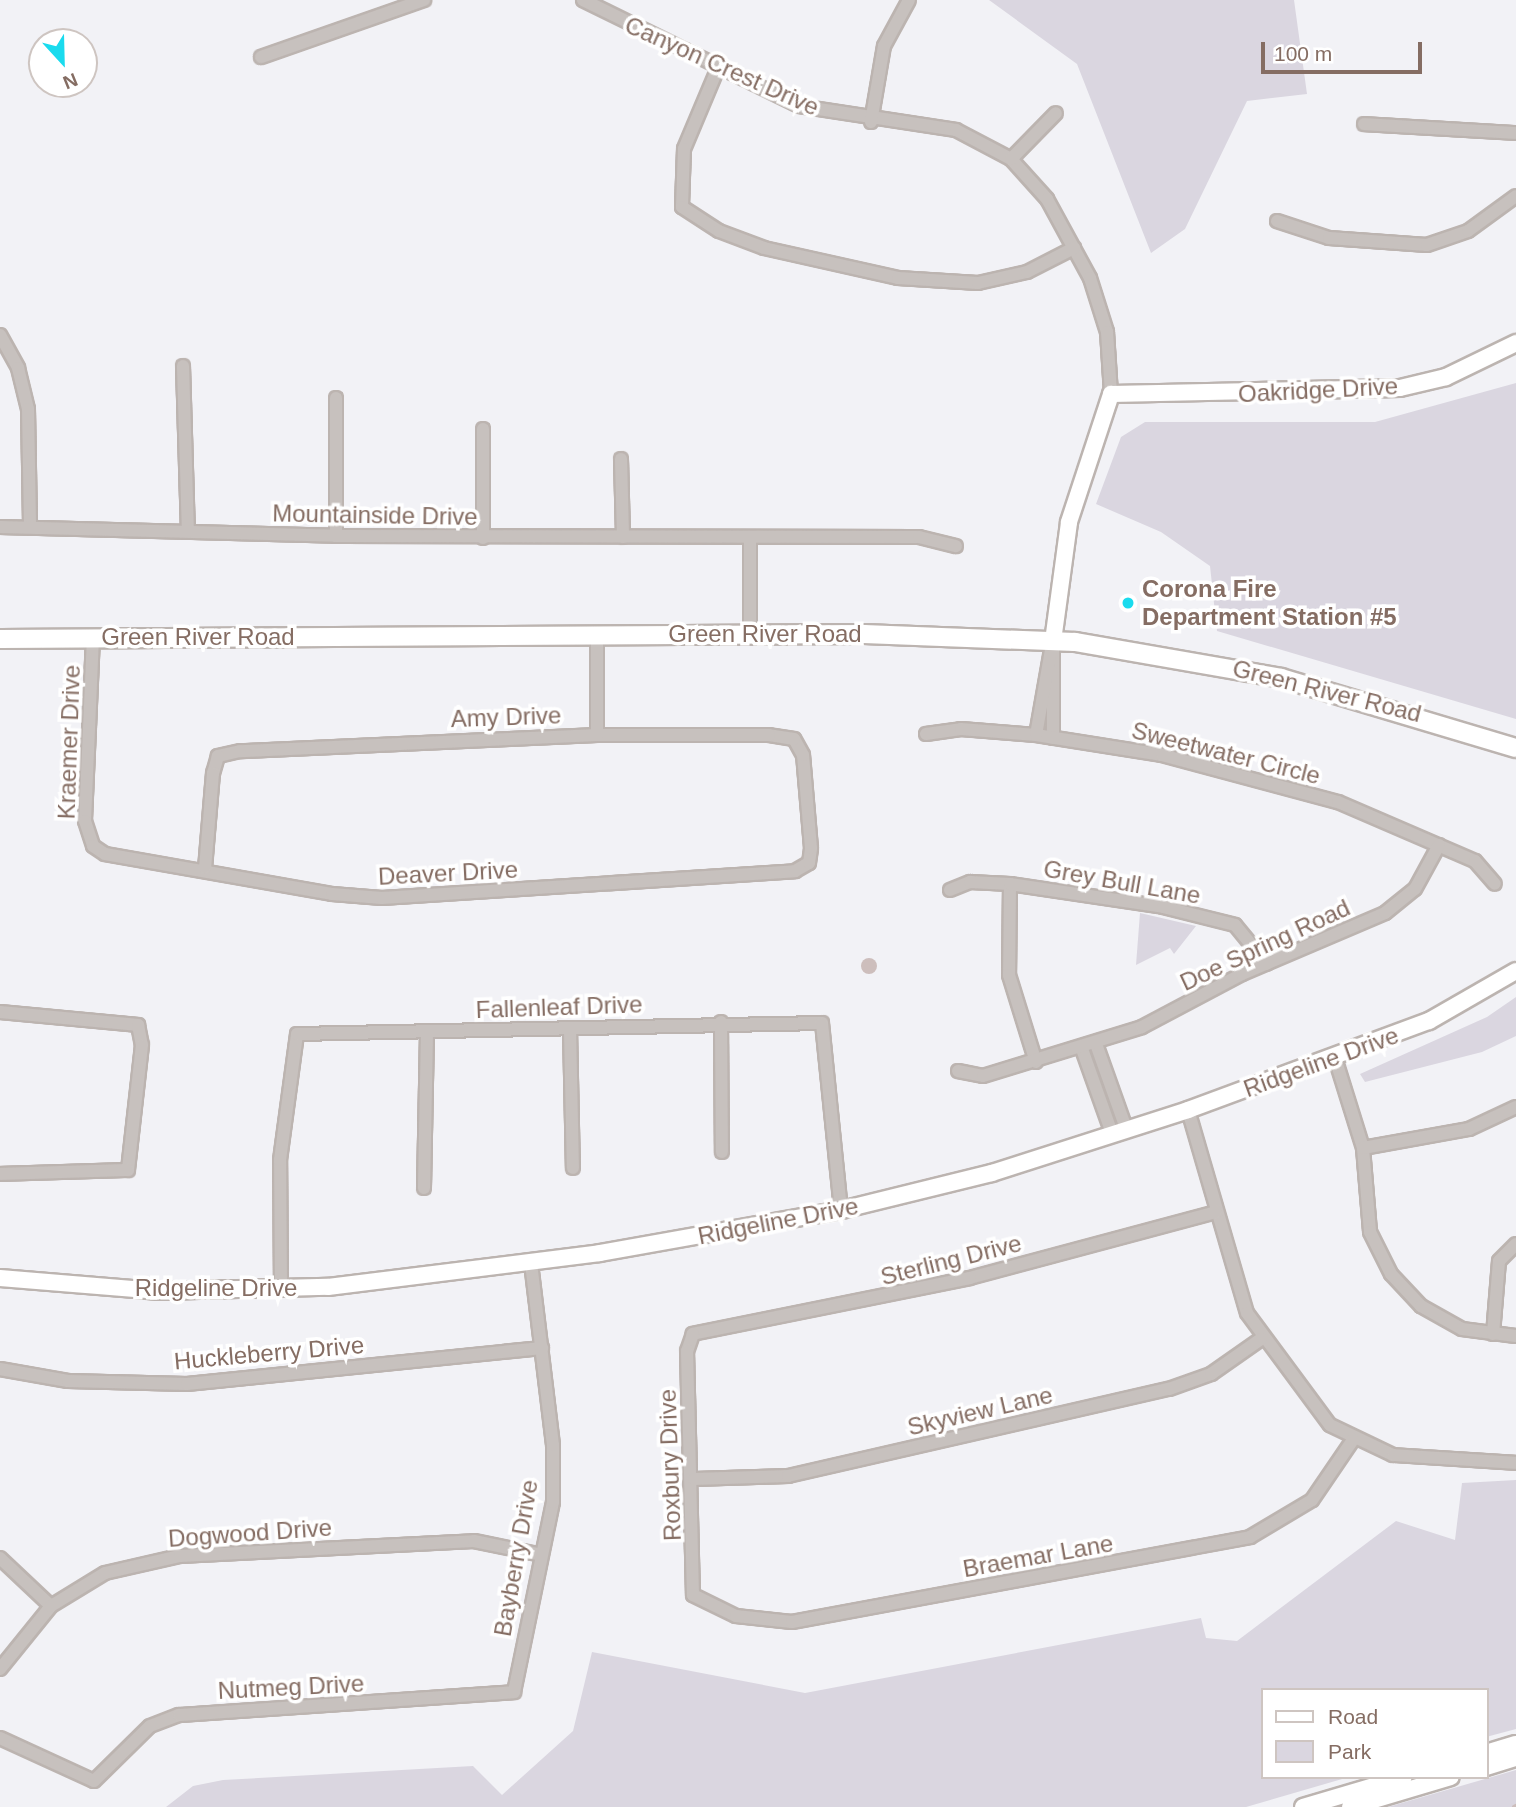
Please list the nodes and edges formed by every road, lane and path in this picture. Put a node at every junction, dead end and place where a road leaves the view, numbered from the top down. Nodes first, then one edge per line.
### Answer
1 (424, 0) edge
2 (583, 0) edge
3 (909, 0) edge
4 (261, 57) dead end
5 (719, 68) junction
6 (1056, 113) dead end
7 (871, 122) junction
8 (1364, 124) dead end
9 (1516, 133) edge
10 (1011, 159) junction
11 (1516, 196) edge
12 (1277, 221) dead end
13 (1074, 248) junction
14 (0, 335) edge
15 (1516, 343) edge
16 (183, 366) dead end
17 (1111, 394) junction
18 (336, 398) dead end
19 (483, 429) dead end
20 (621, 459) dead end
21 (30, 526) junction
22 (0, 527) edge
23 (188, 531) junction
24 (336, 536) junction
25 (623, 537) junction
26 (750, 537) junction
27 (483, 538) junction
28 (956, 546) dead end
29 (750, 635) junction
30 (597, 636) junction
31 (93, 637) junction
32 (0, 639) edge
33 (1053, 641) junction
34 (926, 734) dead end
35 (597, 735) junction
36 (1036, 735) junction
37 (1053, 738) junction
38 (1516, 748) edge
39 (1439, 845) junction
40 (93, 846) joint
41 (808, 863) joint
42 (205, 868) junction
43 (1010, 884) junction
44 (1495, 884) dead end
45 (950, 890) dead end
46 (1267, 964) junction
47 (1516, 971) edge
48 (0, 1012) edge
49 (721, 1022) junction
50 (570, 1029) junction
51 (428, 1032) junction
52 (1096, 1044) junction
53 (1082, 1049) junction
54 (1335, 1058) junction
55 (1036, 1062) junction
56 (958, 1071) dead end
57 (1516, 1107) edge
58 (1188, 1110) junction
59 (1120, 1134) junction
60 (1363, 1148) junction
61 (722, 1152) dead end
62 (573, 1168) dead end
63 (0, 1174) edge
64 (424, 1188) dead end
65 (841, 1210) junction
66 (1216, 1212) junction
67 (1516, 1244) edge
68 (531, 1263) junction
69 (0, 1278) edge
70 (281, 1289) junction
71 (693, 1334) joint
72 (1493, 1334) junction
73 (1516, 1336) edge
74 (1261, 1339) junction
75 (542, 1348) junction
76 (0, 1369) edge
77 (1353, 1440) junction
78 (1516, 1463) edge
79 (694, 1479) junction
80 (542, 1555) junction
81 (0, 1558) edge
82 (693, 1595) joint
83 (51, 1606) junction
84 (0, 1669) edge
85 (514, 1692) joint
86 (0, 1738) edge
87 (1516, 1744) edge
88 (1488, 1752) edge
89 (1516, 1758) edge
90 (1488, 1766) edge
91 (1397, 1779) edge
92 (1444, 1779) edge
93 (1303, 1807) edge
94 (1350, 1807) edge

1 - 4 street
2 - 5 street, Canyon Crest Drive
3 - 7 street
5 - 7 street, Canyon Crest Drive
5 - 13 street
6 - 10 street
7 - 10 street, Canyon Crest Drive
8 - 9 street
10 - 13 street, Canyon Crest Drive
11 - 12 street
13 - 17 street, Canyon Crest Drive
14 - 21 street
15 - 17 street, Oakridge Drive
16 - 23 street
17 - 33 street, Canyon Crest Drive
18 - 24 street
19 - 27 street
20 - 25 street
21 - 22 street, Mountainside Drive
21 - 23 street, Mountainside Drive
23 - 24 street, Mountainside Drive
24 - 27 street, Mountainside Drive
25 - 26 street, Mountainside Drive
25 - 27 street, Mountainside Drive
26 - 28 street, Mountainside Drive
26 - 29 street
29 - 30 main road, Green River Road
29 - 33 main road, Green River Road
30 - 31 main road, Green River Road
30 - 35 street
31 - 32 main road, Green River Road
31 - 40 street, Kraemer Drive
33 - 36 street, Canyon Crest Drive
33 - 37 street, Canyon Crest Drive
33 - 38 main road, Green River Road
34 - 36 street, Sweetwater Circle
35 - 41 street, Amy Drive
35 - 42 street, Amy Drive
36 - 37 street, Sweetwater Circle
37 - 39 street, Sweetwater Circle
39 - 44 street, Sweetwater Circle
39 - 46 street, Doe Spring Road
40 - 42 street, Deaver Drive
41 - 42 street, Deaver Drive
43 - 45 street, Grey Bull Lane
43 - 46 street, Grey Bull Lane
43 - 55 street
46 - 52 street, Doe Spring Road
47 - 54 street, Ridgeline Drive
48 - 63 street
49 - 50 street, Fallenleaf Drive
49 - 61 street
49 - 65 street, Fallenleaf Drive
50 - 51 street, Fallenleaf Drive
50 - 62 street
51 - 64 street
51 - 70 street, Fallenleaf Drive
52 - 53 street, Doe Spring Road
52 - 59 street
53 - 55 street, Doe Spring Road
53 - 59 street
54 - 58 street, Ridgeline Drive
54 - 60 street
55 - 56 street, Doe Spring Road
57 - 60 street
58 - 59 street, Ridgeline Drive
58 - 66 street
59 - 65 street, Ridgeline Drive
60 - 72 street
65 - 68 street, Ridgeline Drive
66 - 71 street, Sterling Drive
66 - 74 street
67 - 72 street
68 - 70 street, Ridgeline Drive
68 - 75 street, Bayberry Drive
69 - 70 street, Ridgeline Drive
71 - 79 street, Roxbury Drive
72 - 73 street
74 - 77 street
74 - 79 street, Skyview Lane
75 - 76 street, Huckleberry Drive
75 - 80 street, Bayberry Drive
77 - 78 street
77 - 82 street, Braemar Lane
79 - 82 street, Roxbury Drive
80 - 83 street, Dogwood Drive
80 - 85 street, Bayberry Drive
81 - 83 street
83 - 84 street, Dogwood Drive
85 - 86 street, Nutmeg Drive
87 - 88 street
89 - 90 street
91 - 93 street
92 - 94 street

